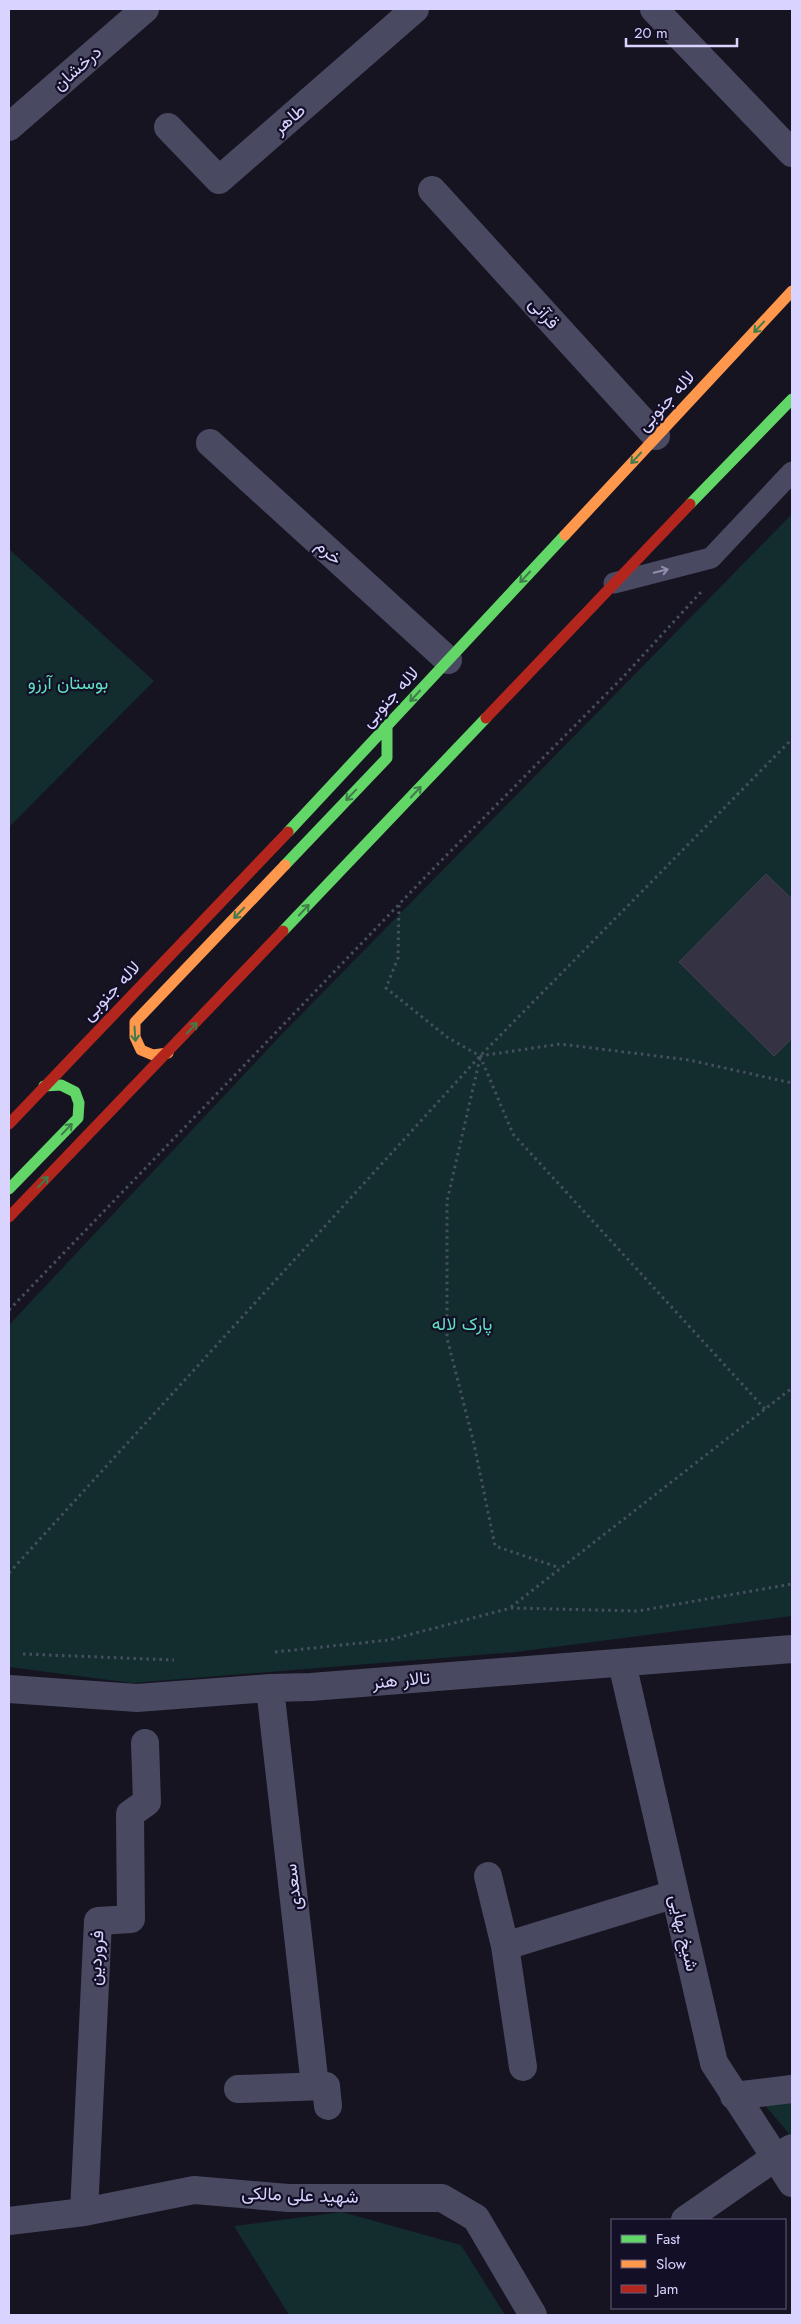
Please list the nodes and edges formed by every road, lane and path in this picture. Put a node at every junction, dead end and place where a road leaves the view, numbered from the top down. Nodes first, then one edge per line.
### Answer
1 (145, 9) edge
2 (415, 9) edge
3 (654, 9) edge
4 (9, 126) edge
5 (168, 127) dead end
6 (792, 153) edge
7 (432, 190) dead end
8 (792, 291) edge
9 (792, 399) edge
10 (656, 436) junction
11 (210, 443) dead end
12 (792, 472) edge
13 (613, 583) junction
14 (705, 588) dead end
15 (448, 660) junction
16 (387, 726) junction
17 (792, 739) edge
18 (399, 904) junction
19 (168, 1053) junction
20 (480, 1056) junction
21 (792, 1084) edge
22 (44, 1086) junction
23 (9, 1124) edge
24 (9, 1189) edge
25 (9, 1217) edge
26 (9, 1310) edge
27 (792, 1388) edge
28 (766, 1409) junction
29 (560, 1568) junction
30 (9, 1573) edge
31 (792, 1584) edge
32 (511, 1608) junction
33 (792, 1649) edge
34 (274, 1652) dead end
35 (19, 1654) dead end
36 (178, 1660) dead end
37 (622, 1663) junction
38 (270, 1688) junction
39 (9, 1689) edge
40 (145, 1743) dead end
41 (488, 1876) dead end
42 (675, 1894) junction
43 (505, 1946) junction
44 (522, 2067) dead end
45 (792, 2089) edge
46 (238, 2090) dead end
47 (734, 2096) junction
48 (783, 2153) edge
49 (792, 2183) edge
50 (84, 2212) junction
51 (686, 2219) edge
52 (9, 2221) edge
53 (533, 2315) edge

1 - 4 street, درخشان
2 - 5 street, طاهر
3 - 6 street
7 - 10 street, قرآنی
8 -> 10 main road, لاله جنوبی
9 - 13 main road
10 -> 15 main road, لاله جنوبی
11 - 15 street, خرم
13 -> 12 lane
19 -> 13 main road
14 - 18 path
15 -> 16 main road, لاله جنوبی
16 -> 19 main road
16 - 22 main road, لاله جنوبی
17 - 20 path
18 - 20 path
18 - 26 path
25 -> 19 main road
20 - 21 path
20 - 28 path
20 - 29 path
20 - 30 path
22 - 23 main road, لاله جنوبی
24 -> 22 main road
27 - 28 path
28 - 29 path
29 - 32 path
31 - 32 path
32 - 34 path
33 - 37 street, تالار هنر
35 - 36 path
37 - 38 street, تالار هنر
37 - 42 street, شیخ بهایی
38 - 39 street, تالار هنر
38 - 46 street, سعدی
40 - 50 street, فروردین
41 - 43 street
42 - 43 street
42 - 47 street, شیخ بهایی
43 - 44 street
45 - 47 street
47 - 48 street, شیخ بهایی
48 - 49 street, شیخ بهایی
48 - 51 street
50 - 52 street, شهید علی مالکی
50 - 53 street, شهید علی مالکی

